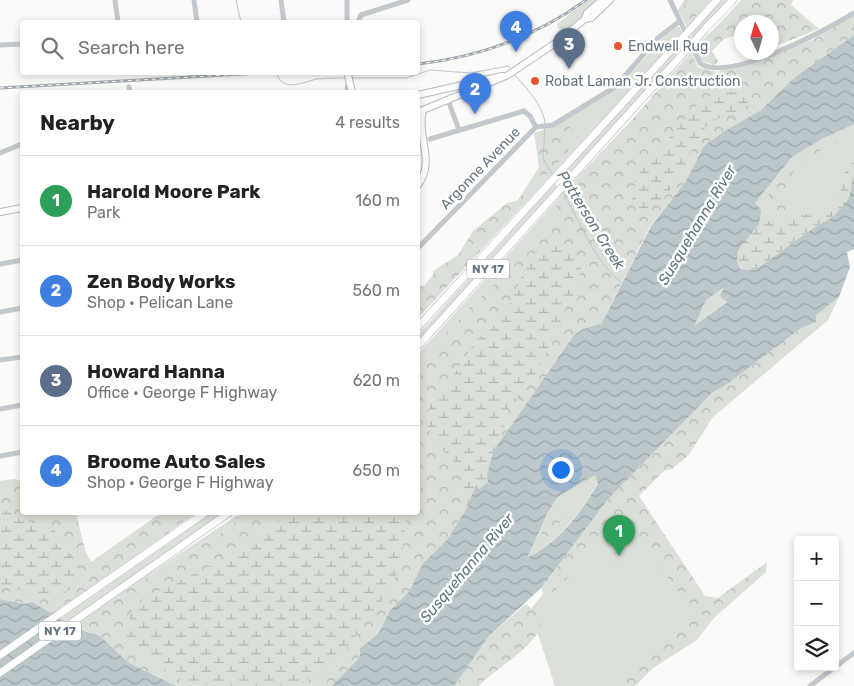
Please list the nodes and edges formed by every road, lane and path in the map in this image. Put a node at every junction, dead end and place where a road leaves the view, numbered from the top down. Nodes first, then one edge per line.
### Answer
1 (115, 0) edge
2 (194, 0) edge
3 (281, 0) edge
4 (346, 0) edge
5 (408, 0) edge
6 (602, 0) edge
7 (610, 0) edge
8 (670, 0) edge
9 (717, 0) edge
10 (732, 0) edge
11 (854, 13) edge
12 (585, 19) junction
13 (118, 20) edge
14 (197, 20) edge
15 (284, 20) edge
16 (347, 20) edge
17 (359, 20) edge
18 (680, 21) junction
19 (20, 44) edge
20 (0, 45) edge
21 (348, 75) edge
22 (508, 75) junction
23 (349, 90) edge
24 (420, 95) edge
25 (448, 100) junction
26 (420, 111) edge
27 (536, 127) junction
28 (459, 130) junction
29 (420, 133) edge
30 (430, 139) dead end
31 (20, 145) edge
32 (0, 153) edge
33 (420, 182) edge
34 (0, 208) edge
35 (20, 208) edge
36 (0, 212) edge
37 (420, 246) edge
38 (20, 260) edge
39 (0, 264) edge
40 (20, 308) edge
41 (0, 312) edge
42 (420, 325) edge
43 (420, 344) edge
44 (20, 357) edge
45 (0, 360) edge
46 (20, 405) edge
47 (0, 409) edge
48 (20, 452) edge
49 (0, 456) edge
50 (202, 515) edge
51 (226, 515) edge
52 (854, 653) edge
53 (0, 655) edge
54 (839, 664) edge
55 (830, 671) edge
56 (0, 673) edge
57 (810, 686) edge

1 - 13 street
2 - 14 street
3 - 15 street
4 - 16 street
5 - 17 street
6 - 12 main road
7 - 12 main road
8 - 18 street
9 - 42 highway, NY 17, bridge
10 - 43 highway, NY 17, bridge
11 - 18 street
12 - 22 main road
18 - 27 street, Argonne Avenue
19 - 20 street
21 - 23 main road
22 - 24 main road
22 - 25 main road
25 - 26 main road
25 - 28 street
26 - 29 main road
27 - 28 street
27 - 37 street, Argonne Avenue
28 - 30 street
29 - 33 main road
31 - 32 street
34 - 36 street
35 - 36 main road
38 - 39 street
40 - 41 street
44 - 45 street
46 - 47 street
48 - 49 street
50 - 53 highway, NY 17
51 - 56 highway, NY 17
52 - 54 street
55 - 57 street

